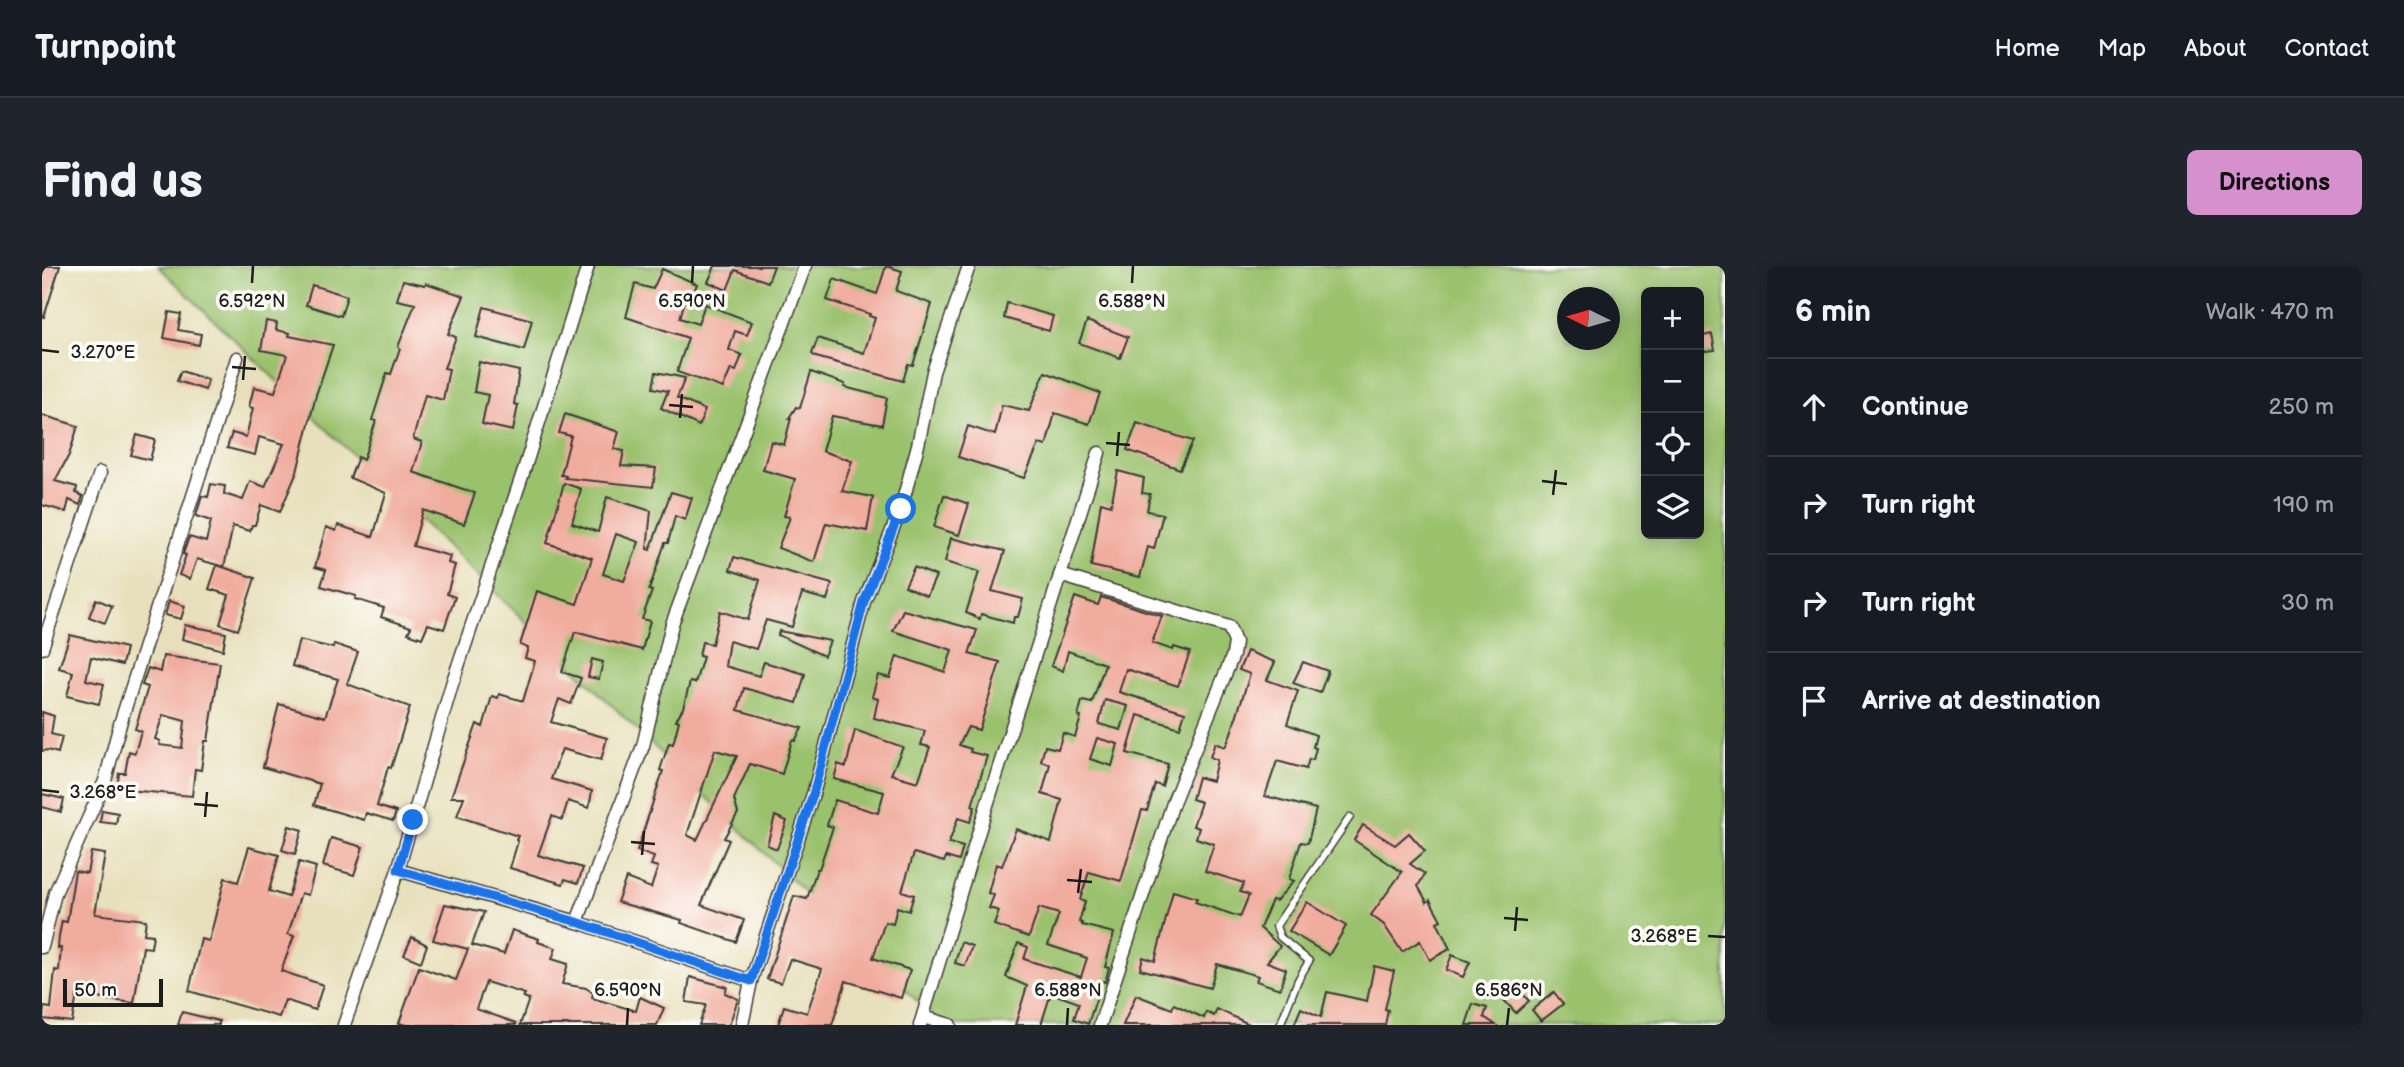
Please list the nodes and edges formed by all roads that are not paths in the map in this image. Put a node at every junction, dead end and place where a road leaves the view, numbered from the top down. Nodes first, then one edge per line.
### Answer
1 (588, 266) edge
2 (805, 266) edge
3 (969, 266) edge
4 (237, 358) dead end
5 (1099, 453) dead end
6 (100, 473) dead end
7 (1060, 575) junction
8 (42, 648) edge
9 (1350, 817) dead end
10 (398, 870) junction
11 (48, 895) edge
12 (577, 922) junction
13 (42, 947) edge
14 (751, 981) junction
15 (921, 1021) edge
16 (344, 1025) edge
17 (741, 1025) edge
18 (950, 1025) edge
19 (1100, 1025) edge
20 (1280, 1025) edge

1 - 10 street
2 - 12 street
3 - 14 street
4 - 11 street
5 - 7 street
6 - 8 street
7 - 15 street
7 - 19 street
9 - 20 lane
10 - 12 street
10 - 16 street
11 - 13 street
12 - 14 street
14 - 17 street
15 - 18 street

